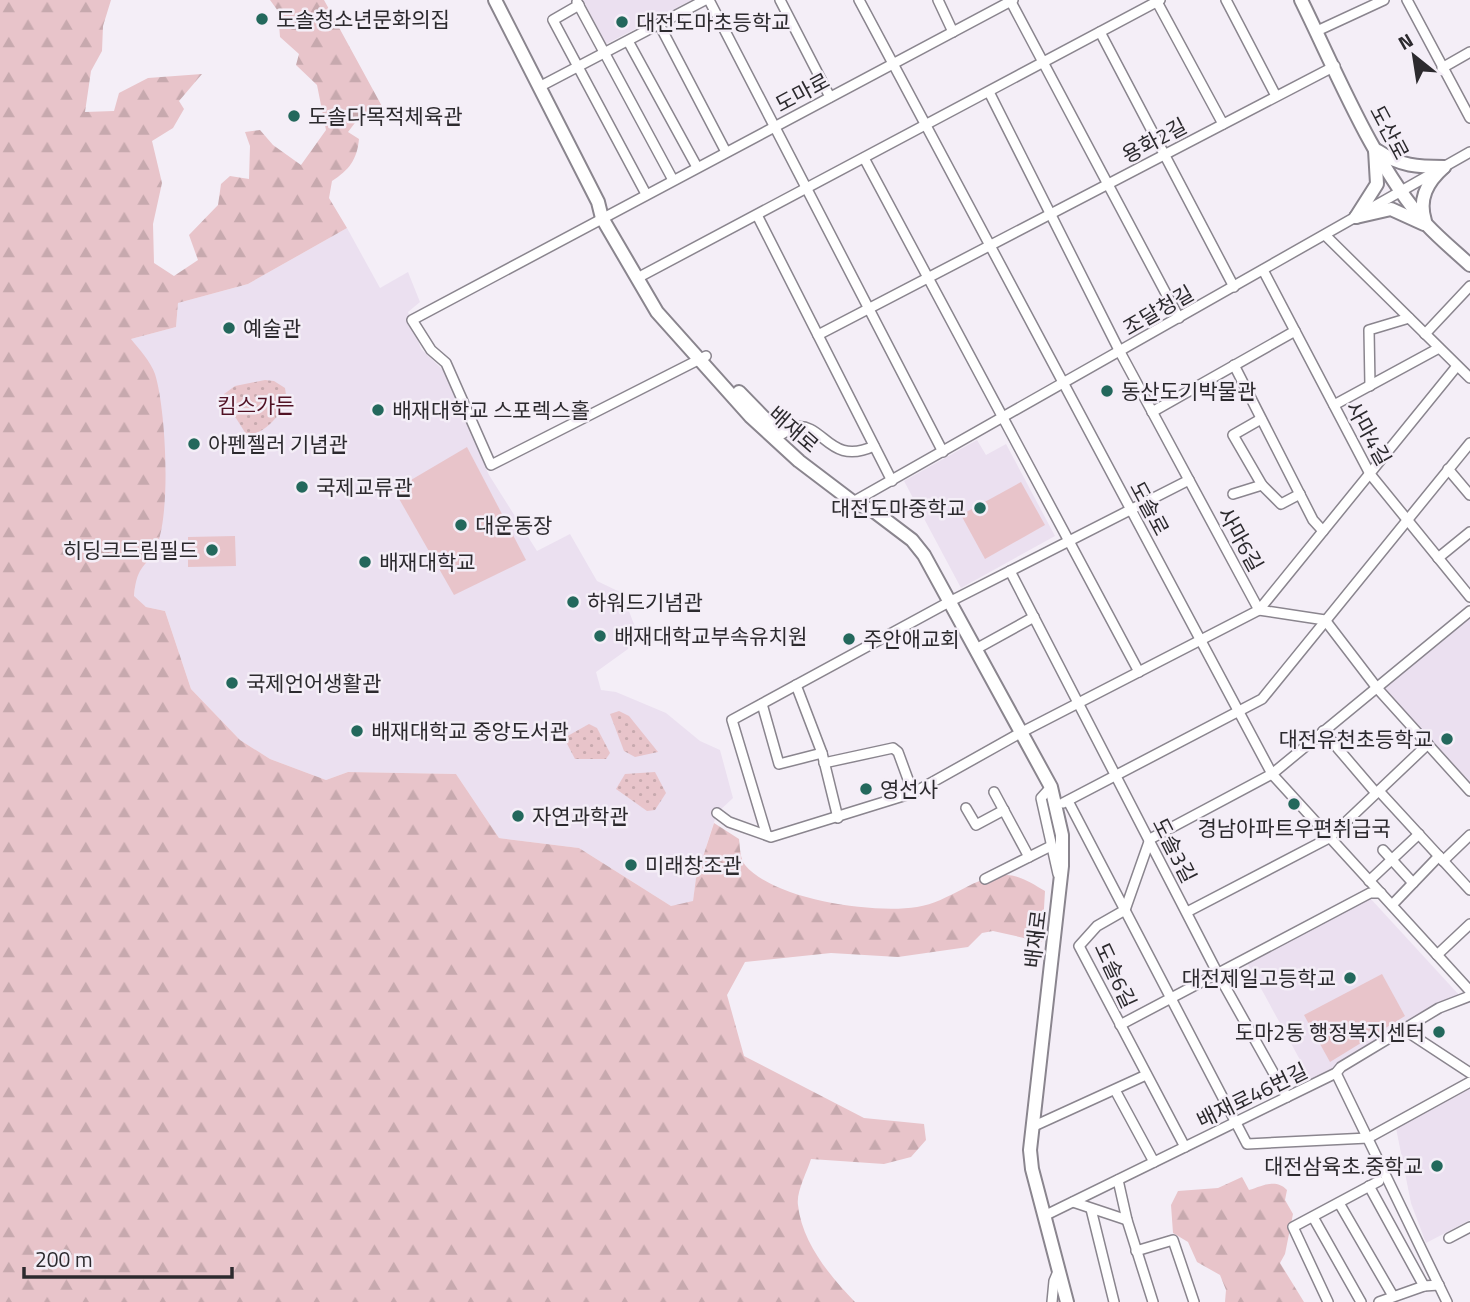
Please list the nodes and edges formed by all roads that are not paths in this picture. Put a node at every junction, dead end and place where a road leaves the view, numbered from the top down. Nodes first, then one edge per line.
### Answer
1 (495, 0) edge
2 (707, 0) edge
3 (780, 0) edge
4 (859, 0) edge
5 (937, 0) edge
6 (1011, 0) edge
7 (1226, 0) edge
8 (1301, 0) edge
9 (1384, 0) edge
10 (1407, 0) edge
11 (1158, 1) edge
12 (578, 3) edge
13 (659, 24) junction
14 (1317, 31) junction
15 (953, 32) junction
16 (1100, 32) junction
17 (628, 40) junction
18 (1470, 52) edge
19 (605, 53) junction
20 (1043, 62) junction
21 (893, 63) junction
22 (1335, 66) junction
23 (578, 67) junction
24 (1442, 68) junction
25 (539, 87) junction
26 (989, 92) junction
27 (1276, 96) junction
28 (830, 97) junction
29 (1470, 118) edge
30 (1223, 124) junction
31 (926, 125) junction
32 (776, 126) junction
33 (1375, 149) junction
34 (726, 152) junction
35 (1470, 152) edge
36 (1164, 154) junction
37 (864, 158) junction
38 (697, 167) junction
39 (1444, 167) junction
40 (674, 180) junction
41 (1108, 184) junction
42 (808, 188) junction
43 (1401, 192) junction
44 (646, 194) junction
45 (1050, 214) junction
46 (757, 215) junction
47 (605, 216) junction
48 (1356, 218) junction
49 (1427, 225) junction
50 (1325, 235) junction
51 (990, 245) junction
52 (1470, 265) edge
53 (1263, 270) junction
54 (643, 275) junction
55 (927, 278) junction
56 (1470, 286) edge
57 (1234, 287) junction
58 (869, 308) junction
59 (661, 309) junction
60 (1179, 318) junction
61 (1409, 318) junction
62 (1295, 331) junction
63 (1425, 334) junction
64 (818, 335) junction
65 (1439, 348) junction
66 (1120, 352) junction
67 (703, 358) junction
68 (1234, 365) junction
69 (1457, 366) junction
70 (1470, 378) edge
71 (1064, 383) junction
72 (1370, 386) junction
73 (1334, 405) junction
74 (1152, 412) junction
75 (753, 413) junction
76 (1003, 418) junction
77 (1261, 419) junction
78 (780, 435) junction
79 (1470, 443) edge
80 (874, 446) junction
81 (943, 452) junction
82 (1448, 469) junction
83 (1370, 474) junction
84 (1189, 480) junction
85 (892, 481) junction
86 (1262, 485) junction
87 (1233, 494) dead end
88 (1300, 494) junction
89 (1470, 495) edge
90 (858, 500) junction
91 (1131, 510) junction
92 (1407, 519) junction
93 (1323, 531) junction
94 (1470, 532) edge
95 (1069, 541) junction
96 (1438, 558) junction
97 (1010, 571) junction
98 (1470, 597) edge
99 (949, 602) junction
100 (1259, 610) junction
101 (1470, 611) edge
102 (1034, 617) junction
103 (1325, 620) junction
104 (1201, 640) junction
105 (976, 649) junction
106 (1139, 672) junction
107 (796, 685) junction
108 (1377, 688) junction
109 (1079, 703) junction
110 (762, 704) junction
111 (1239, 711) junction
112 (1324, 731) junction
113 (1022, 732) junction
114 (1428, 744) junction
115 (823, 758) junction
116 (1272, 774) junction
117 (1117, 775) junction
118 (1051, 787) junction
119 (1470, 791) edge
120 (994, 792) dead end
121 (1378, 792) junction
122 (913, 793) junction
123 (1062, 803) junction
124 (966, 808) dead end
125 (1004, 810) junction
126 (717, 813) dead end
127 (838, 818) junction
128 (766, 833) junction
129 (1419, 834) junction
130 (1470, 835) edge
131 (1329, 838) junction
132 (1150, 839) junction
133 (1051, 846) junction
134 (1383, 850) dead end
135 (1029, 857) junction
136 (1441, 858) junction
137 (1391, 859) junction
138 (985, 878) dead end
139 (1369, 881) junction
140 (1413, 883) junction
141 (1061, 885) junction
142 (1470, 890) edge
143 (1381, 893) junction
144 (1392, 905) junction
145 (1125, 910) junction
146 (1186, 912) junction
147 (1470, 924) edge
148 (1437, 955) junction
149 (1217, 974) junction
150 (1470, 991) edge
151 (1470, 996) edge
152 (1171, 999) junction
153 (1121, 1025) junction
154 (1404, 1029) junction
155 (1336, 1073) junction
156 (1470, 1073) edge
157 (1146, 1075) junction
158 (1470, 1082) edge
159 (1115, 1090) junction
160 (1287, 1097) junction
161 (1236, 1122) junction
162 (1032, 1127) junction
163 (1368, 1138) junction
164 (1185, 1147) junction
165 (1154, 1162) junction
166 (1118, 1180) junction
167 (1379, 1181) dead end
168 (1369, 1186) junction
169 (1073, 1202) junction
170 (1339, 1203) junction
171 (1091, 1209) junction
172 (1044, 1216) junction
173 (1313, 1217) junction
174 (1127, 1220) junction
175 (1470, 1227) edge
176 (1449, 1238) dead end
177 (1136, 1251) junction
178 (1439, 1285) junction
179 (1424, 1286) junction
180 (1393, 1296) junction
181 (1191, 1301) edge
182 (1060, 1302) edge
183 (1114, 1302) edge
184 (1153, 1302) edge
185 (1328, 1302) edge
186 (1361, 1302) edge
187 (1379, 1302) edge
188 (1446, 1302) edge

1 - 25 main road, 배재로
2 - 13 street
2 - 32 street
3 - 28 street
4 - 21 street, 도솔로
5 - 15 street
6 - 15 street, 도마로
6 - 20 street
7 - 27 street
8 - 14 main road, 도산로
9 - 14 street
10 - 24 street
11 - 16 street
11 - 30 street
12 - 19 street
12 - 23 street
13 - 17 street
13 - 34 street
14 - 22 main road, 도산로
15 - 21 street, 도마로
16 - 20 street
16 - 36 street
17 - 19 street
17 - 38 street
18 - 24 street
19 - 23 street
19 - 40 street
20 - 26 street
20 - 41 street
21 - 28 street, 도마로
21 - 31 street, 도솔로
22 - 27 street, 용화2길
22 - 33 main road, 도산로
23 - 25 street
23 - 44 street
24 - 29 street
25 - 47 main road, 배재로
26 - 31 street
26 - 45 street, 사마6길
27 - 30 street, 용화2길
28 - 32 street, 도마로
30 - 36 street, 용화2길
31 - 37 street
31 - 51 street, 도솔로
32 - 34 street, 도마로
32 - 42 street
33 - 39 main road
33 - 43 main road, 도산로
33 - 48 main road
34 - 38 street, 도마로
35 - 39 street, 조달청길
36 - 41 street, 용화2길
36 - 57 street
37 - 42 street
37 - 55 street
38 - 40 street, 도마로
39 - 43 street, 조달청길
39 - 49 main road
40 - 44 street, 도마로
41 - 45 street, 용화2길
41 - 60 street
42 - 46 street
42 - 58 street
43 - 48 street, 조달청길
43 - 49 main road, 도산로
44 - 47 street, 도마로
45 - 51 street, 용화2길
45 - 66 street, 사마6길
46 - 54 street
46 - 64 street
47 - 54 main road, 배재로
47 - 59 main road, 배재로
47 - 67 street
48 - 49 main road
48 - 50 street, 조달청길
49 - 52 main road, 도산로
50 - 53 street, 조달청길
50 - 61 street
51 - 55 street, 용화2길
51 - 71 street, 도솔로
53 - 57 street, 조달청길
53 - 62 street, 사마4길
54 - 59 main road, 배재로
55 - 58 street, 용화2길
55 - 76 street
56 - 63 street
57 - 60 street, 조달청길
58 - 64 street, 용화2길
58 - 81 street
59 - 67 main road, 배재로
60 - 66 street, 조달청길
61 - 63 street
61 - 72 street
62 - 68 street
62 - 73 street, 사마4길
63 - 65 street
64 - 80 street
65 - 69 street
65 - 72 street
66 - 71 street, 조달청길
66 - 74 street, 사마6길
67 - 75 main road, 배재로
68 - 74 street
68 - 77 street
69 - 70 street
69 - 83 street
71 - 76 street, 조달청길
71 - 91 street, 도솔로
72 - 73 street
73 - 83 street, 사마4길
74 - 84 street, 사마6길
75 - 78 main road, 배재로
75 - 90 main road, 배재로
76 - 81 street, 조달청길
76 - 95 street
77 - 86 street
77 - 88 street
78 - 80 street
78 - 90 main road, 배재로
79 - 82 street
80 - 85 street
81 - 85 street, 조달청길
82 - 89 street
82 - 92 street
83 - 92 street, 사마4길
83 - 93 street
84 - 91 street
84 - 100 street, 사마6길
85 - 90 street, 조달청길
86 - 87 street
86 - 88 street
88 - 93 street
90 - 99 main road, 배재로
91 - 95 street
91 - 104 street, 도솔로
92 - 96 street, 사마4길
92 - 103 street
93 - 100 street
94 - 96 street
95 - 97 street
95 - 106 street
96 - 98 street, 사마4길
97 - 99 street
97 - 102 street, 도솔3길
99 - 105 main road, 배재로
99 - 107 street
100 - 103 street
100 - 104 street
101 - 108 street
102 - 105 street
102 - 109 street, 도솔3길
103 - 108 street
103 - 111 street
104 - 106 street
104 - 111 street, 도솔로
105 - 113 main road, 배재로
106 - 109 street
107 - 110 street
107 - 115 street
108 - 112 street
108 - 114 street
109 - 113 street
109 - 117 street, 도솔3길
110 - 115 street
110 - 128 street
111 - 116 street, 도솔로
111 - 117 street
112 - 116 street
112 - 121 street
113 - 118 main road, 배재로
113 - 122 street
114 - 119 street
114 - 121 street
115 - 122 street
115 - 127 street
116 - 131 street, 도솔로
116 - 132 street
117 - 123 street
117 - 132 street, 도솔3길
118 - 123 main road, 배재로
118 - 133 street
120 - 125 street
121 - 129 street
121 - 131 street
122 - 127 street
123 - 141 main road, 배재로
123 - 145 street
124 - 125 street
125 - 135 street
126 - 128 street
127 - 128 street
129 - 136 street
129 - 137 street
130 - 136 street
131 - 139 street, 도솔로
131 - 146 street
132 - 145 street, 도솔6길
132 - 146 street, 도솔3길
133 - 135 street
133 - 141 street
134 - 137 street
135 - 138 street
136 - 140 street
136 - 142 street
137 - 139 street
137 - 140 street
139 - 143 street, 도솔로
140 - 144 street
141 - 162 main road, 배재로
143 - 144 street, 도솔로
143 - 149 street
144 - 148 street, 도솔로
145 - 152 street
145 - 153 street, 도솔6길
146 - 149 street, 도솔3길
147 - 148 street
148 - 150 street, 도솔로
149 - 152 street
149 - 160 street, 도솔3길
151 - 154 street, 배재로46번길
152 - 153 street
152 - 161 street
153 - 157 street, 도솔6길
154 - 155 street, 배재로46번길
154 - 156 street
155 - 160 street, 배재로46번길
155 - 163 street
157 - 159 street
157 - 164 street, 도솔6길
158 - 163 street
159 - 162 street
159 - 165 street
160 - 161 street, 배재로46번길
161 - 163 street
161 - 164 street, 배재로46번길
162 - 172 main road, 배재로
163 - 178 street
164 - 165 street, 배재로46번길
165 - 166 street, 배재로46번길
166 - 169 street, 배재로46번길
166 - 174 street
167 - 168 street
168 - 170 street
168 - 179 street
169 - 171 street
169 - 172 street, 배재로46번길
170 - 173 street
170 - 180 street
171 - 174 street
171 - 183 street
172 - 182 main road, 배재로
173 - 185 street
173 - 186 street
174 - 177 street
175 - 176 street
177 - 181 street
177 - 184 street
178 - 179 street
178 - 188 street
179 - 180 street
180 - 187 street

